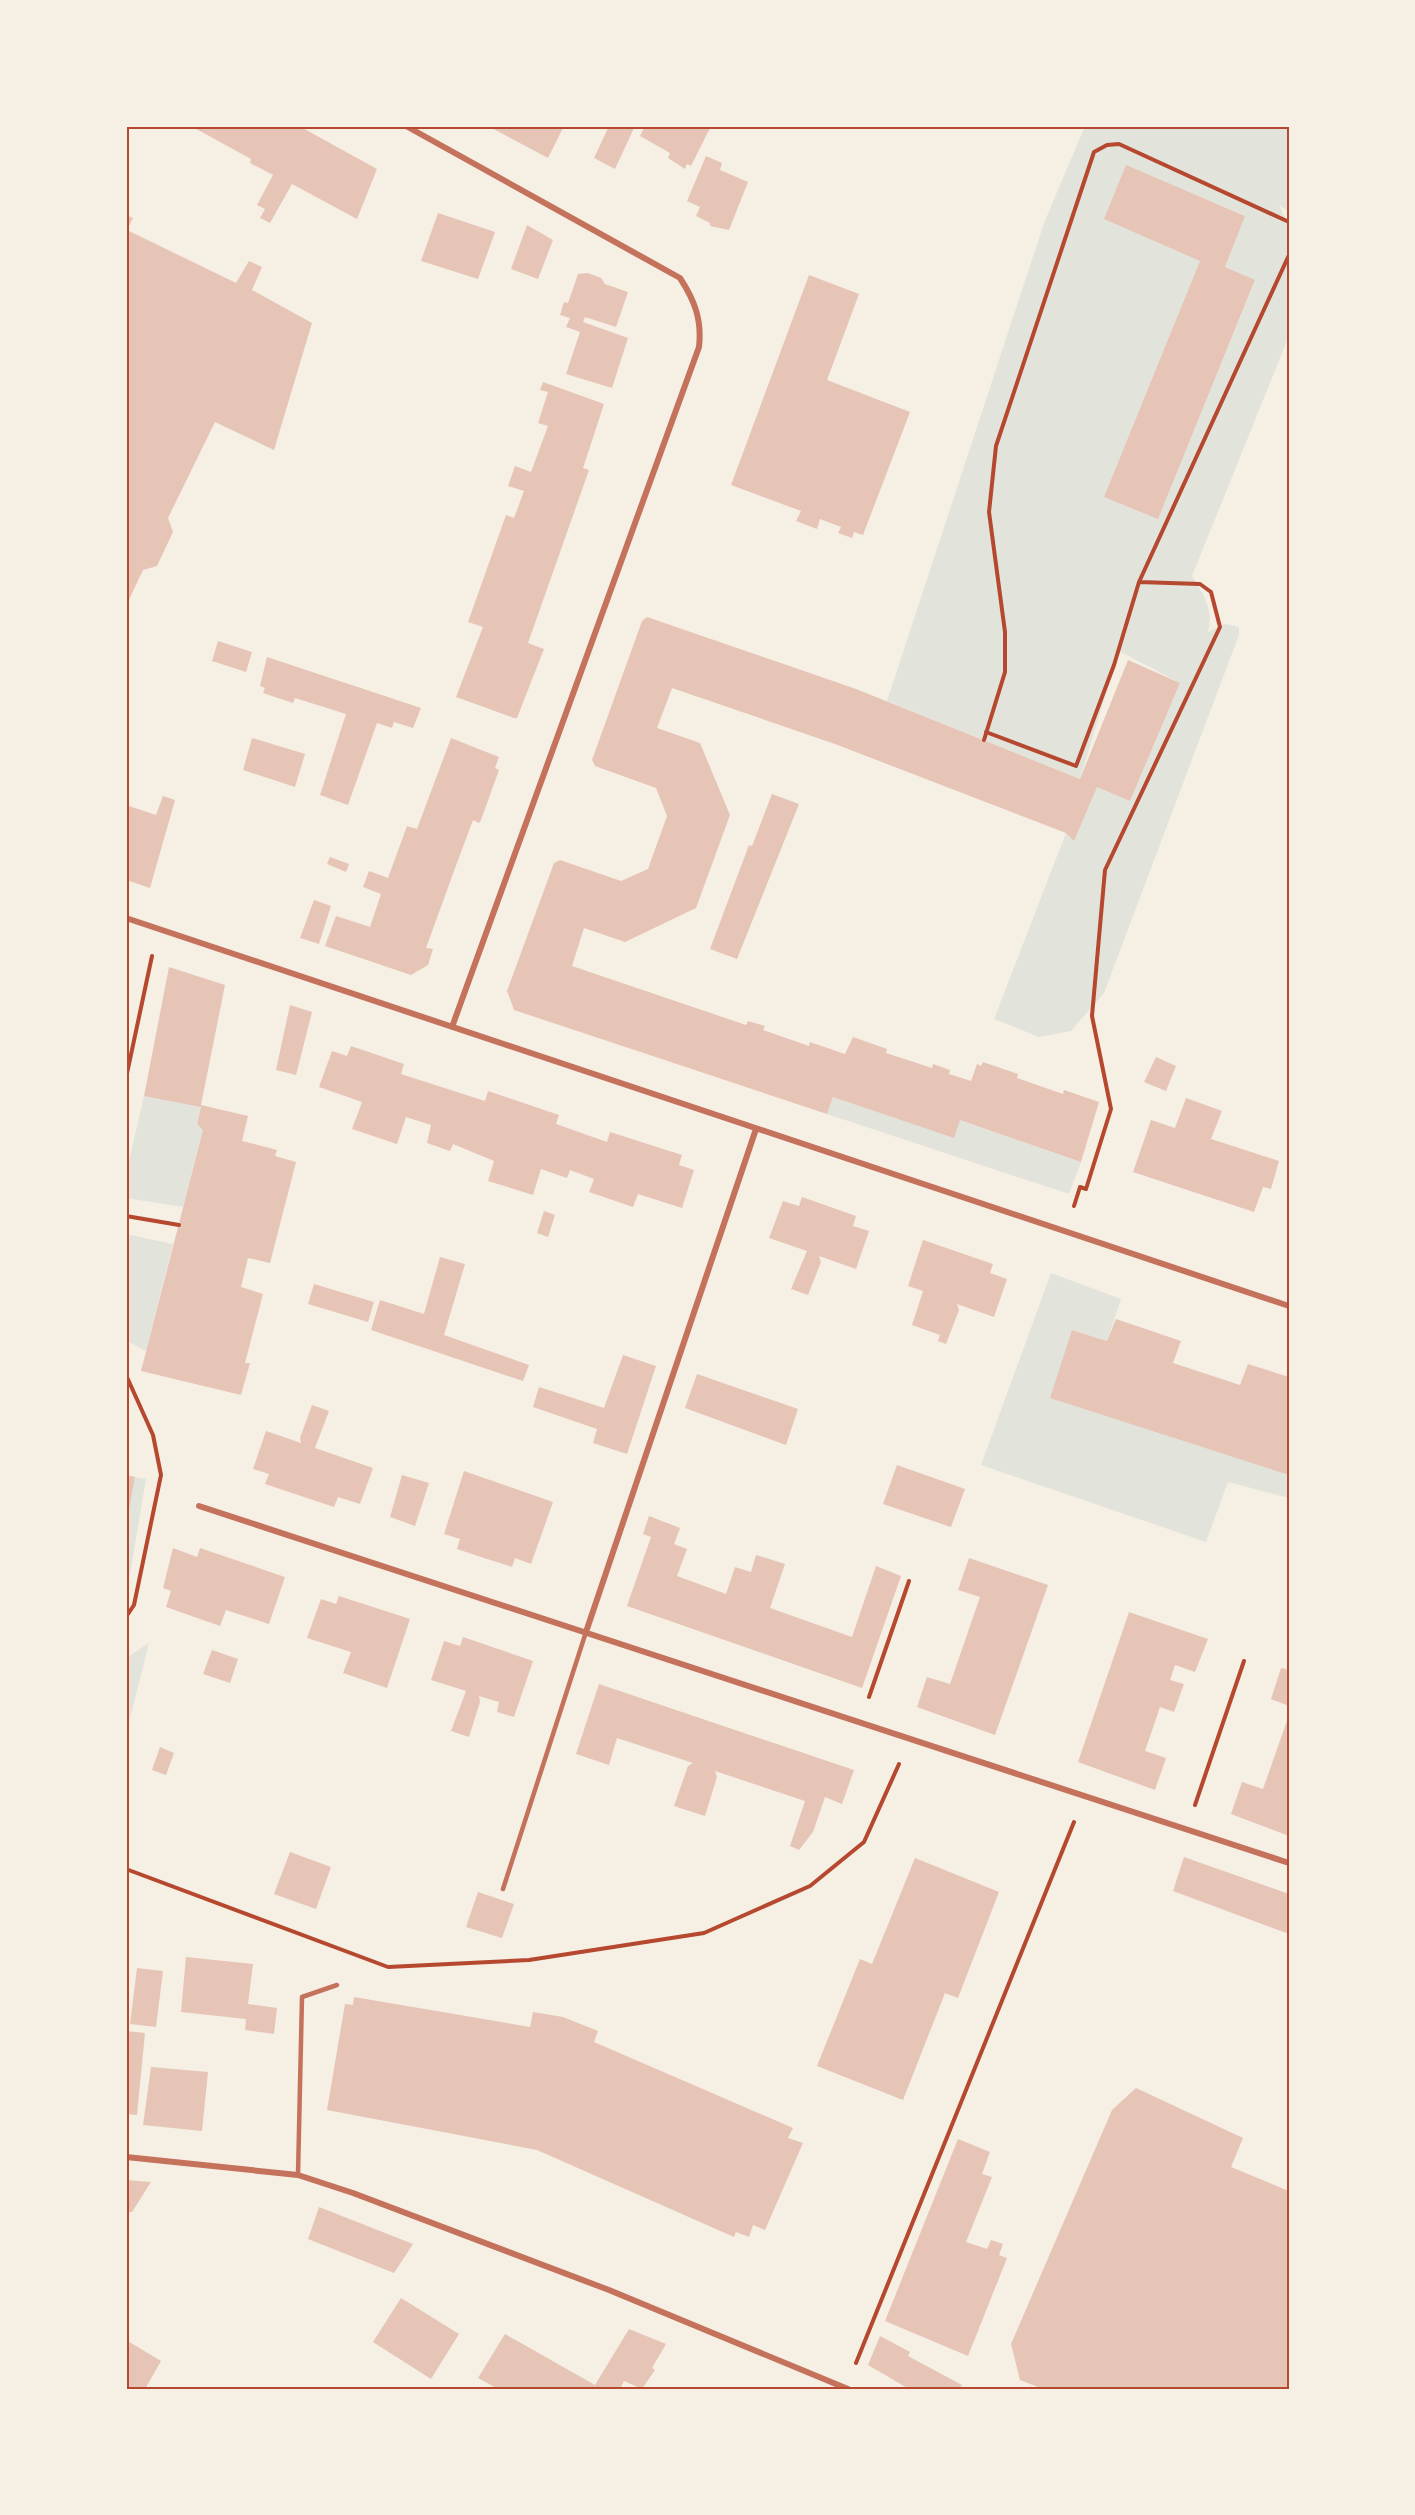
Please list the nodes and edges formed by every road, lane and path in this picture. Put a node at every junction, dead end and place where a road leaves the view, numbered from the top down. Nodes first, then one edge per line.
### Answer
1 (406, 126) edge
2 (1289, 222) edge
3 (1289, 255) edge
4 (1139, 582) junction
5 (986, 732) junction
6 (984, 740) dead end
7 (126, 918) edge
8 (162, 930) junction
9 (452, 1027) junction
10 (126, 1078) edge
11 (756, 1129) junction
12 (126, 1216) edge
13 (179, 1225) dead end
14 (1067, 1231) junction
15 (1289, 1306) edge
16 (126, 1375) edge
17 (199, 1506) dead end
18 (909, 1581) dead end
19 (126, 1617) edge
20 (586, 1632) junction
21 (1244, 1661) dead end
22 (860, 1723) junction
23 (910, 1739) junction
24 (1085, 1796) junction
25 (1186, 1829) junction
26 (1289, 1863) edge
27 (126, 1869) edge
28 (503, 1889) dead end
29 (337, 1985) dead end
30 (126, 2157) edge
31 (298, 2175) junction
32 (847, 2389) edge

1 - 9 street
2 - 5 path
3 - 4 path
4 - 5 path
4 - 14 path
5 - 6 path
7 - 8 street
8 - 9 street
8 - 10 path
9 - 11 street
11 - 14 street
11 - 20 street
12 - 13 path
14 - 15 street
16 - 19 path
17 - 20 street
18 - 22 path
20 - 22 street
20 - 28 lane
21 - 25 path
22 - 23 street
23 - 24 street
23 - 27 path
24 - 25 street
24 - 32 path
25 - 26 street
29 - 31 lane
30 - 31 street
31 - 32 street

